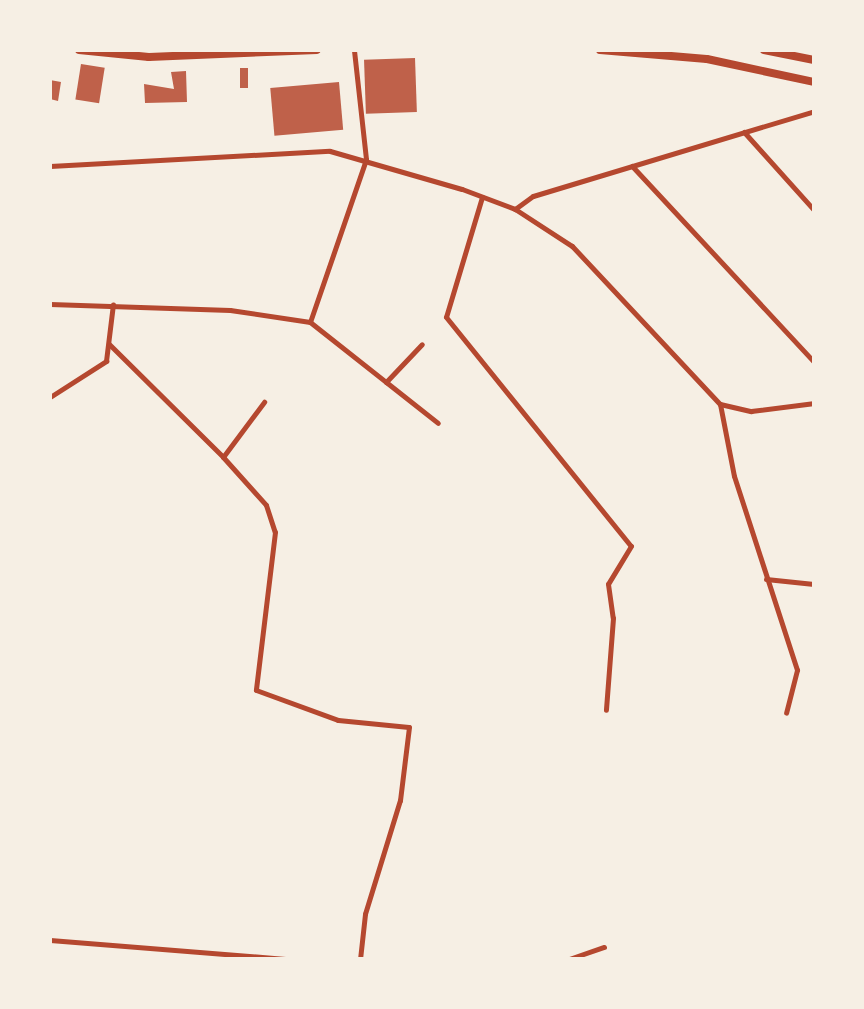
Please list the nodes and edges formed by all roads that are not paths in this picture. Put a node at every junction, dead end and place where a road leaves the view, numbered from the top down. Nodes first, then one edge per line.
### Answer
1 (79, 50) edge
2 (318, 50) edge
3 (354, 50) edge
4 (600, 50) edge
5 (764, 50) edge
6 (149, 54) edge
7 (814, 60) edge
8 (814, 82) edge
9 (814, 111) edge
10 (744, 132) junction
11 (366, 159) junction
12 (50, 166) edge
13 (632, 166) junction
14 (482, 197) junction
15 (515, 209) junction
16 (814, 210) edge
17 (50, 304) edge
18 (113, 304) junction
19 (310, 322) junction
20 (109, 344) junction
21 (422, 344) dead end
22 (814, 362) edge
23 (386, 382) junction
24 (50, 396) edge
25 (264, 402) dead end
26 (814, 402) edge
27 (720, 404) junction
28 (438, 422) dead end
29 (223, 457) junction
30 (766, 579) junction
31 (814, 584) edge
32 (606, 710) dead end
33 (786, 713) dead end
34 (50, 940) edge
35 (604, 947) dead end
36 (288, 959) edge
37 (360, 959) edge
38 (569, 959) edge

1 - 6 main road
2 - 6 main road
3 - 11 street
4 - 8 main road
5 - 7 main road
9 - 10 street
10 - 13 street
10 - 16 street
11 - 12 street
11 - 14 street
11 - 19 street
13 - 15 street
13 - 22 street
14 - 15 street
14 - 32 street
15 - 27 street
17 - 18 street
18 - 19 street
18 - 20 street
19 - 23 street
20 - 24 street
20 - 29 street
21 - 23 street
23 - 28 street
25 - 29 street
26 - 27 street
27 - 30 street
29 - 37 street
30 - 31 street
30 - 33 street
34 - 36 street
35 - 38 street

